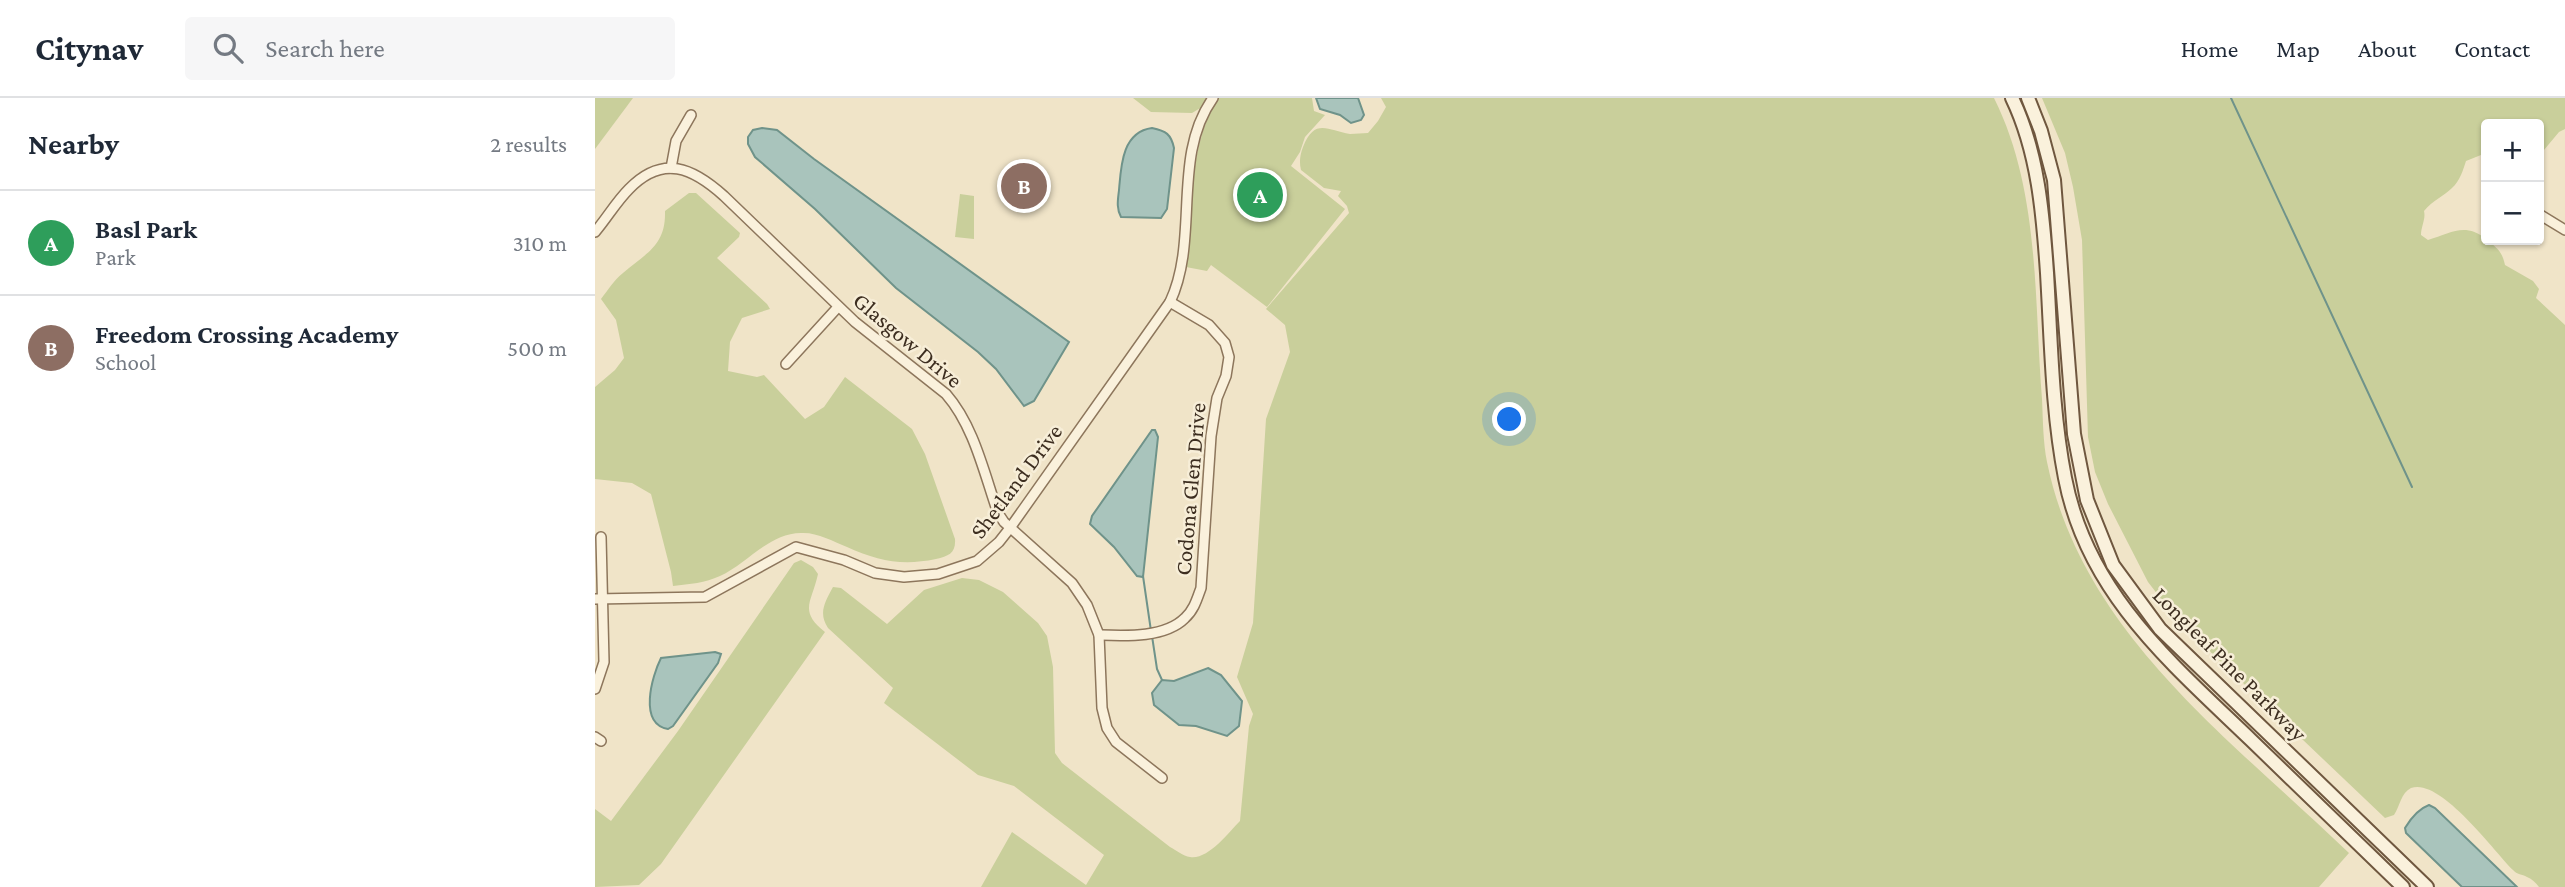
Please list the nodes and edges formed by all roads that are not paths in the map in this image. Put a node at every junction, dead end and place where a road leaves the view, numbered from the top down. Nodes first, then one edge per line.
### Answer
1 (1213, 98) edge
2 (2011, 98) edge
3 (2028, 98) edge
4 (691, 115) dead end
5 (2037, 119) junction
6 (2022, 125) junction
7 (671, 168) junction
8 (2544, 218) edge
9 (2565, 230) edge
10 (595, 232) edge
11 (1170, 302) junction
12 (838, 307) junction
13 (786, 364) dead end
14 (1010, 528) junction
15 (601, 537) dead end
16 (599, 599) edge
17 (1099, 635) junction
18 (595, 690) edge
19 (1162, 778) dead end
20 (2403, 887) edge
21 (2427, 887) edge

1 - 11 street, Shetland Drive
2 - 6 main road, Longleaf Pine Parkway
3 - 5 main road, Longleaf Pine Parkway
4 - 7 street
5 - 6 main road
5 - 21 main road, Longleaf Pine Parkway
6 - 20 main road, Longleaf Pine Parkway
7 - 10 street
7 - 12 street, Glasgow Drive
8 - 9 street
11 - 14 street, Shetland Drive
11 - 17 street, Codona Glen Drive
12 - 13 street
12 - 14 street, Glasgow Drive
14 - 16 street, Shetland Drive
14 - 17 street, Glasgow Drive
15 - 16 street
16 - 18 street
17 - 19 street, Glasgow Drive

